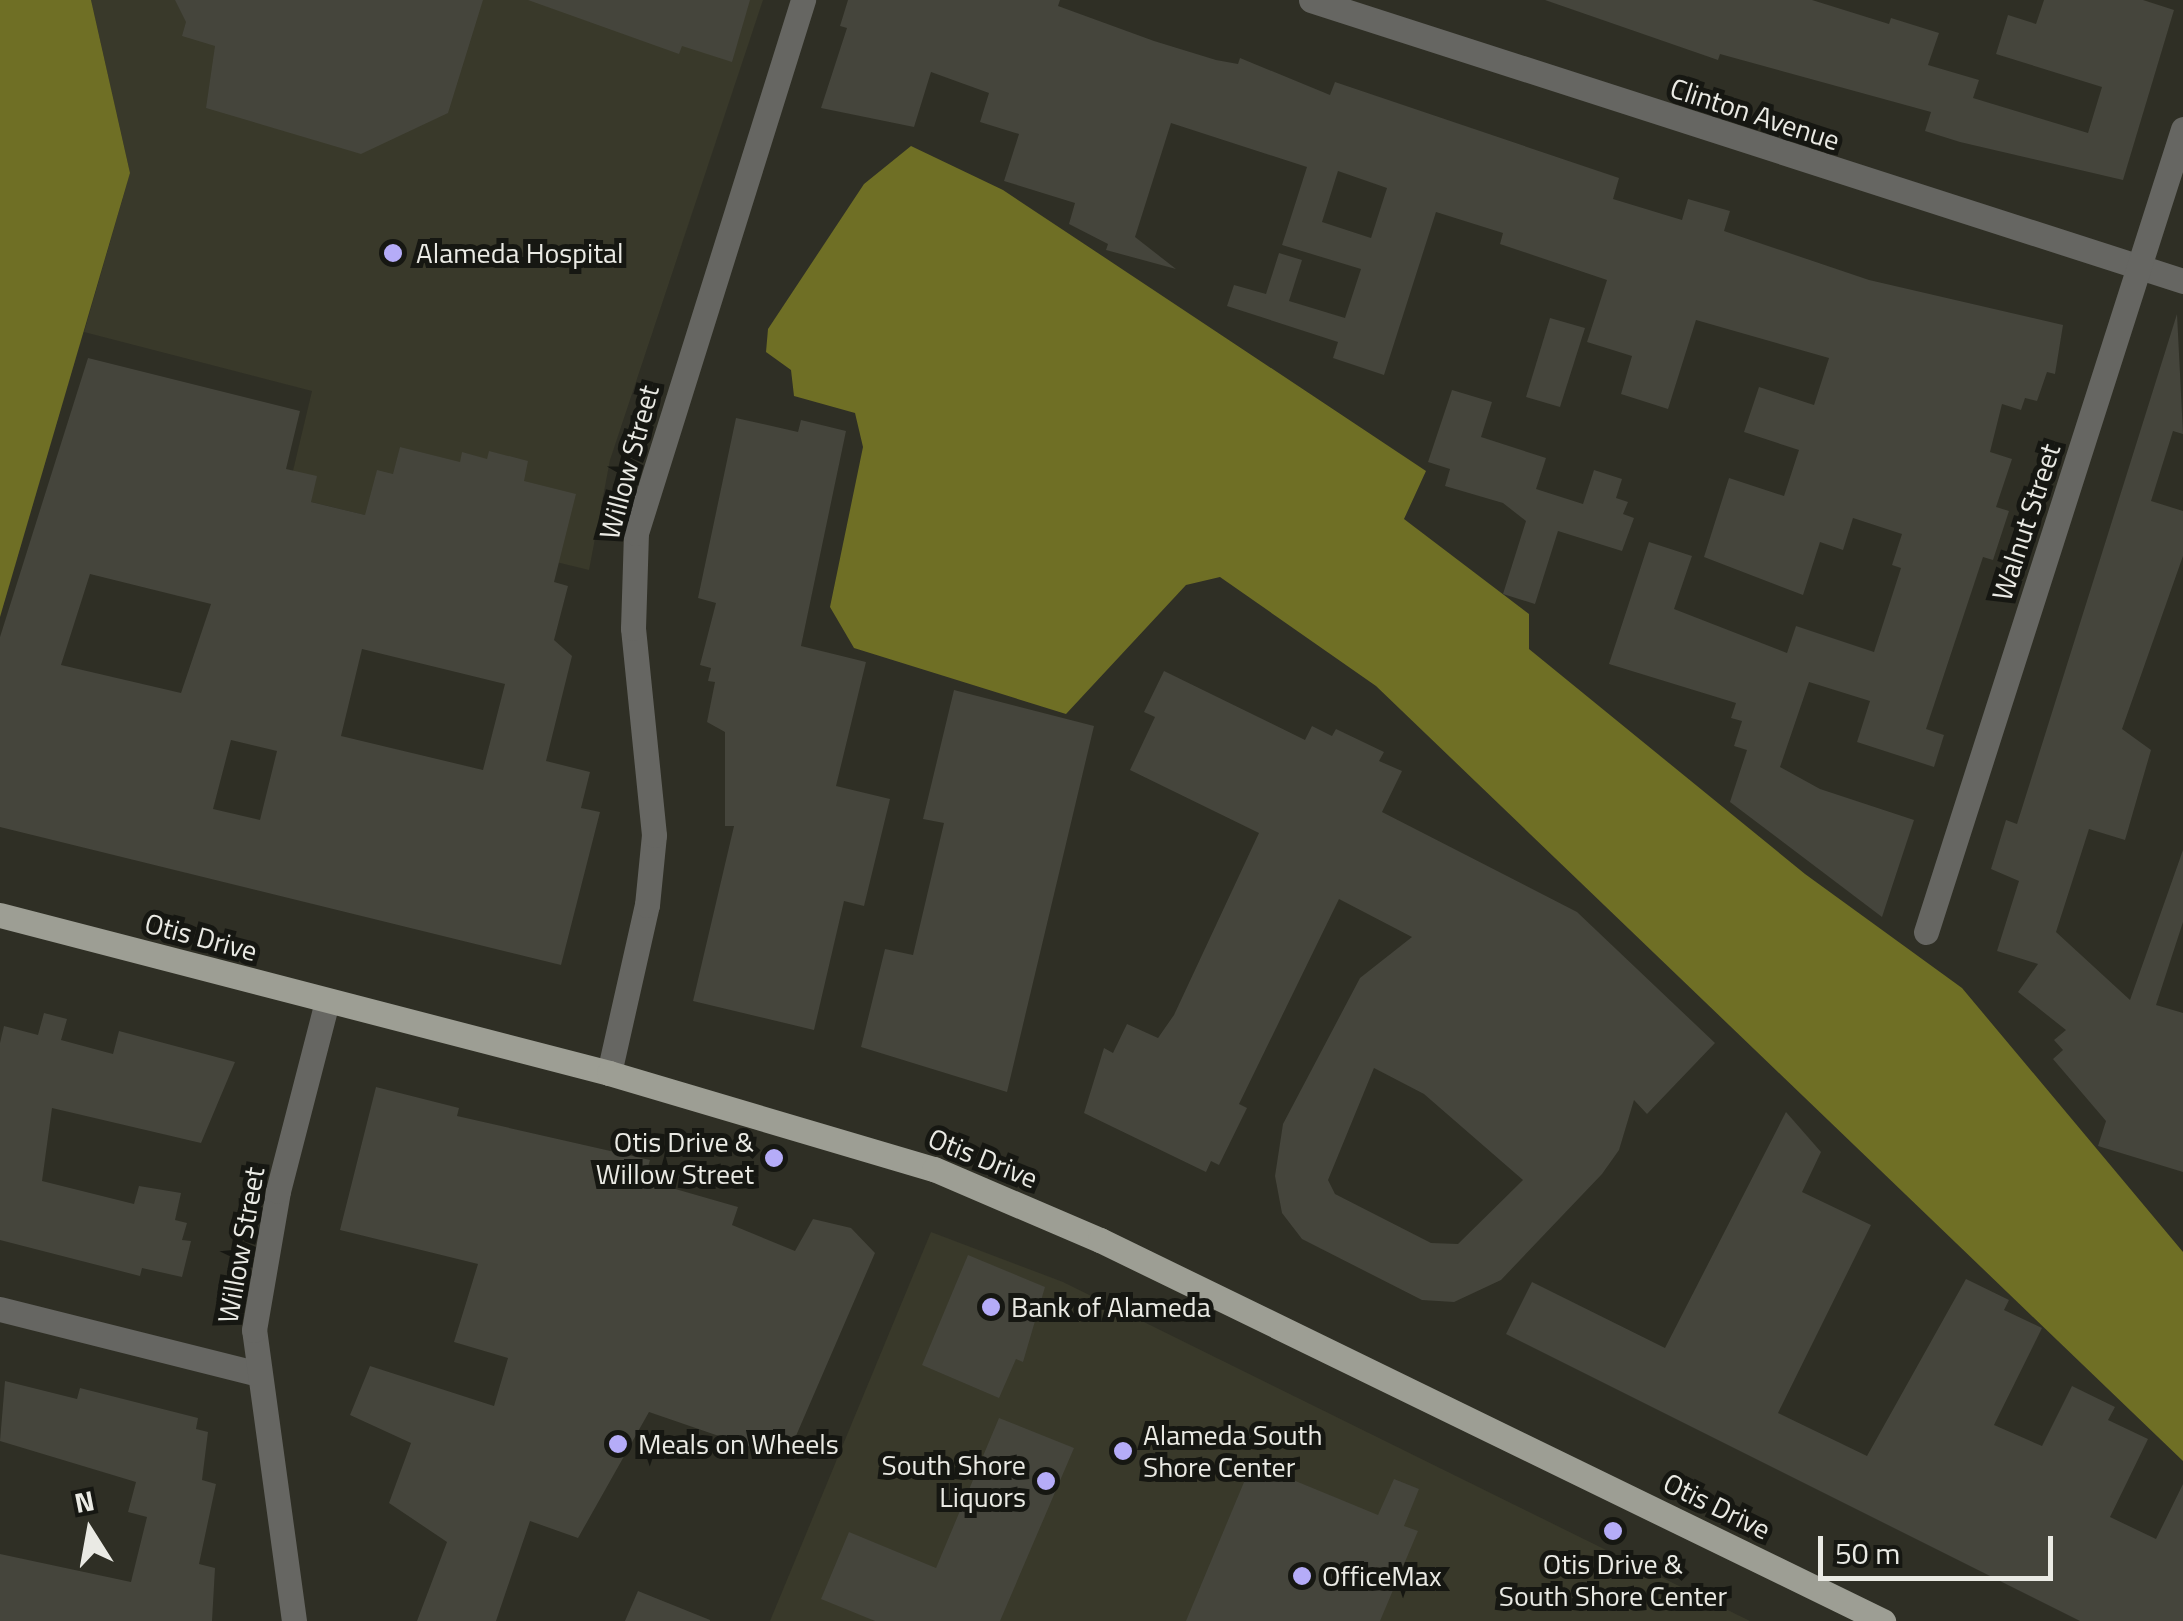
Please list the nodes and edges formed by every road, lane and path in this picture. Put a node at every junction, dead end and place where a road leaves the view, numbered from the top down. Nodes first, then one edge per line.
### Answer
1 (803, 0) edge
2 (1311, 0) edge
3 (2183, 128) edge
4 (2138, 266) junction
5 (2183, 281) edge
6 (0, 915) edge
7 (1926, 932) dead end
8 (327, 1001) junction
9 (609, 1073) junction
10 (0, 1309) edge
11 (255, 1373) junction
12 (294, 1621) edge
13 (1883, 1621) edge

1 - 9 street, Willow Street
2 - 4 street, Clinton Avenue
3 - 4 street, Walnut Street
4 - 5 street, Clinton Avenue
4 - 7 street, Walnut Street
6 - 8 main road, Otis Drive
8 - 9 main road, Otis Drive
8 - 11 street, Willow Street
9 - 13 main road, Otis Drive
10 - 11 street
11 - 12 street, Willow Street

